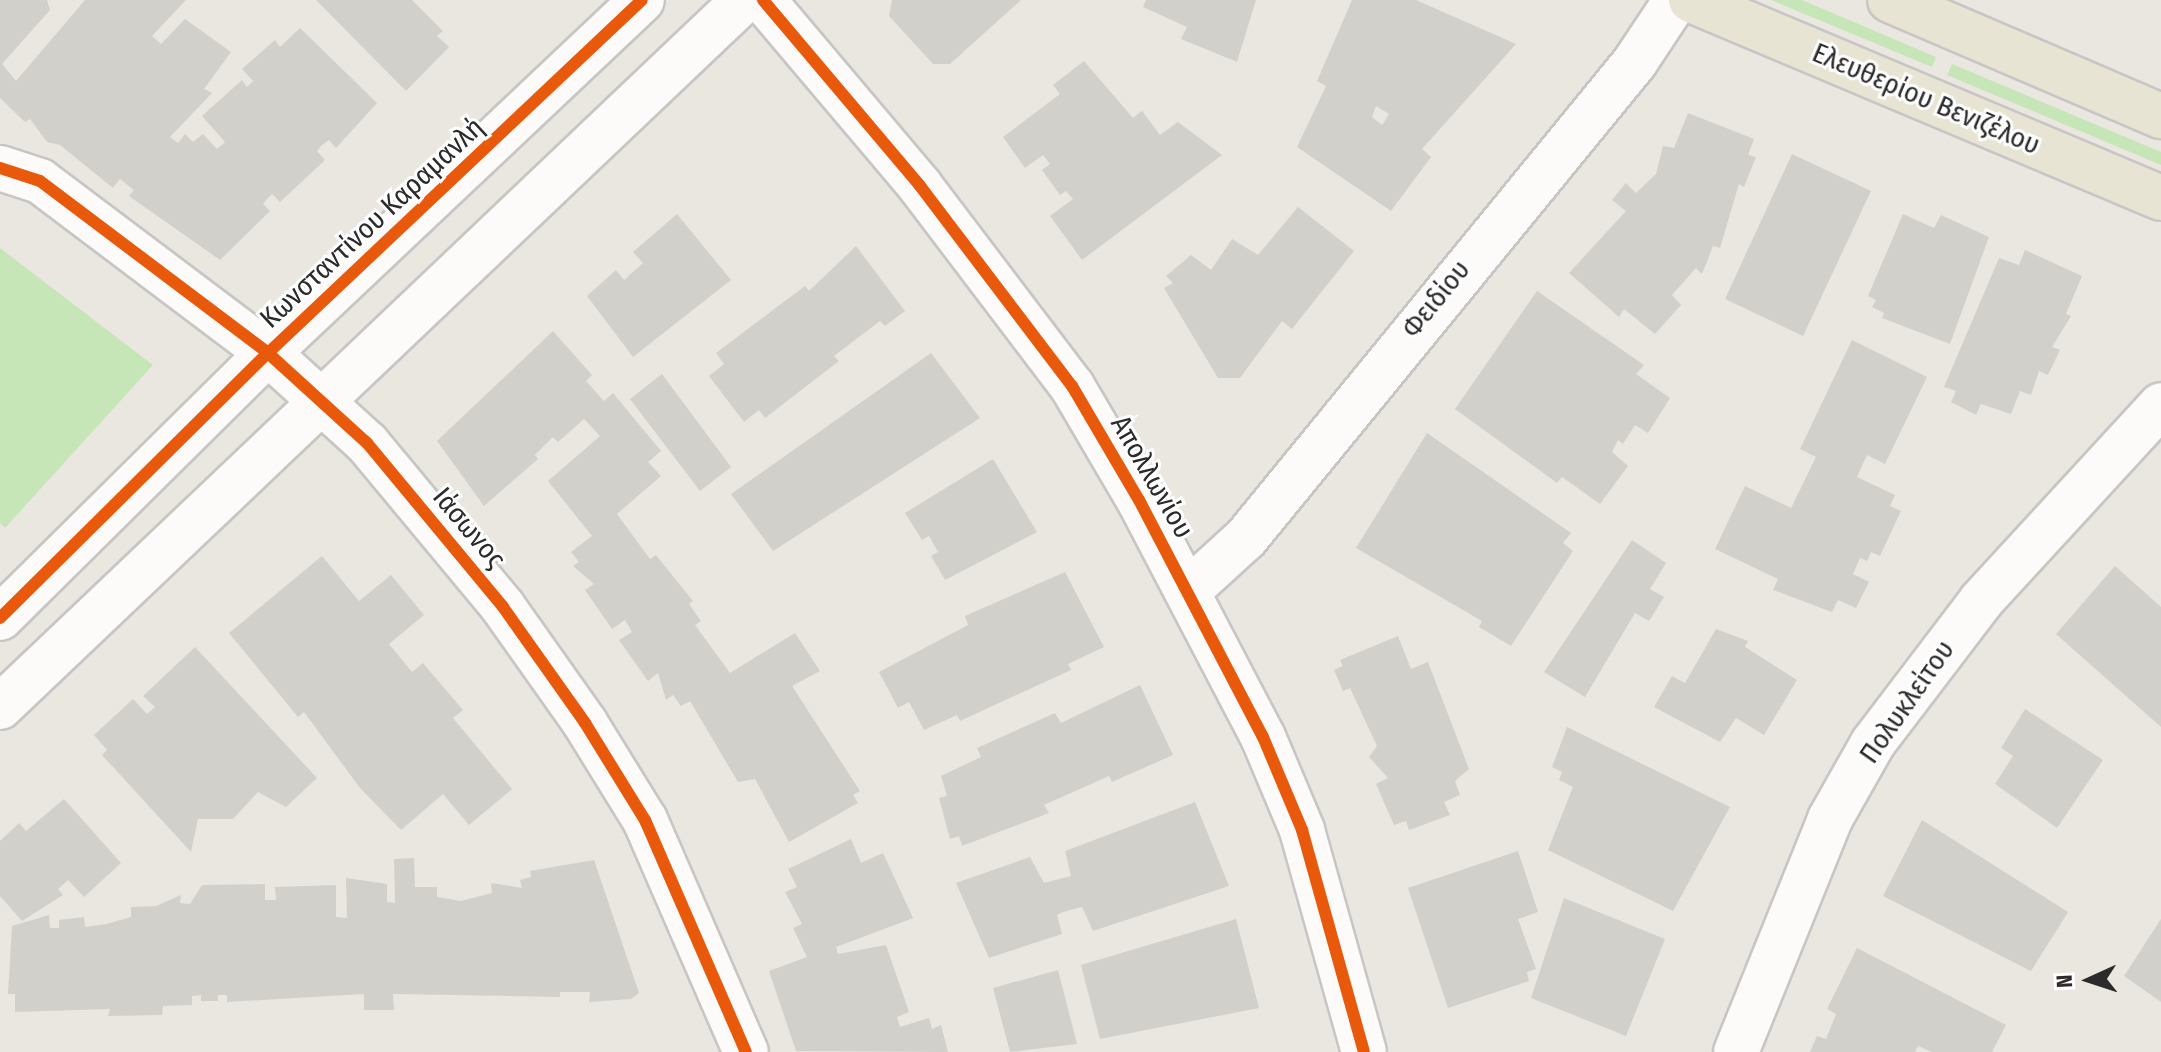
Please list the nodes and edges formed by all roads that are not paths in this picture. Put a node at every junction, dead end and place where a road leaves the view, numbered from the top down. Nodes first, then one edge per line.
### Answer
1 (642, 0) edge
2 (744, 0) edge
3 (763, 0) edge
4 (1676, 0) edge
5 (1691, 0) edge
6 (1890, 0) edge
7 (2161, 116) edge
8 (0, 168) edge
9 (2161, 198) edge
10 (268, 353) junction
11 (324, 400) junction
12 (2161, 405) edge
13 (1189, 590) junction
14 (0, 618) edge
15 (0, 707) edge
16 (746, 1052) edge
17 (1364, 1052) edge
18 (1736, 1052) edge

1 - 10 street, Κωνσταντίνου Καραμανλή
2 - 11 street
3 - 13 street, Απολλωνίου
4 - 13 street, Φειδίου
5 - 9 main road, Ελευθερίου Βενιζέλου
6 - 7 main road
8 - 10 street, Ιάσωνος
10 - 11 street, Ιάσωνος
10 - 14 street, Κωνσταντίνου Καραμανλή
11 - 15 street
11 - 16 street, Ιάσωνος
12 - 18 street, Πολυκλείτου
13 - 17 street, Απολλωνίου

